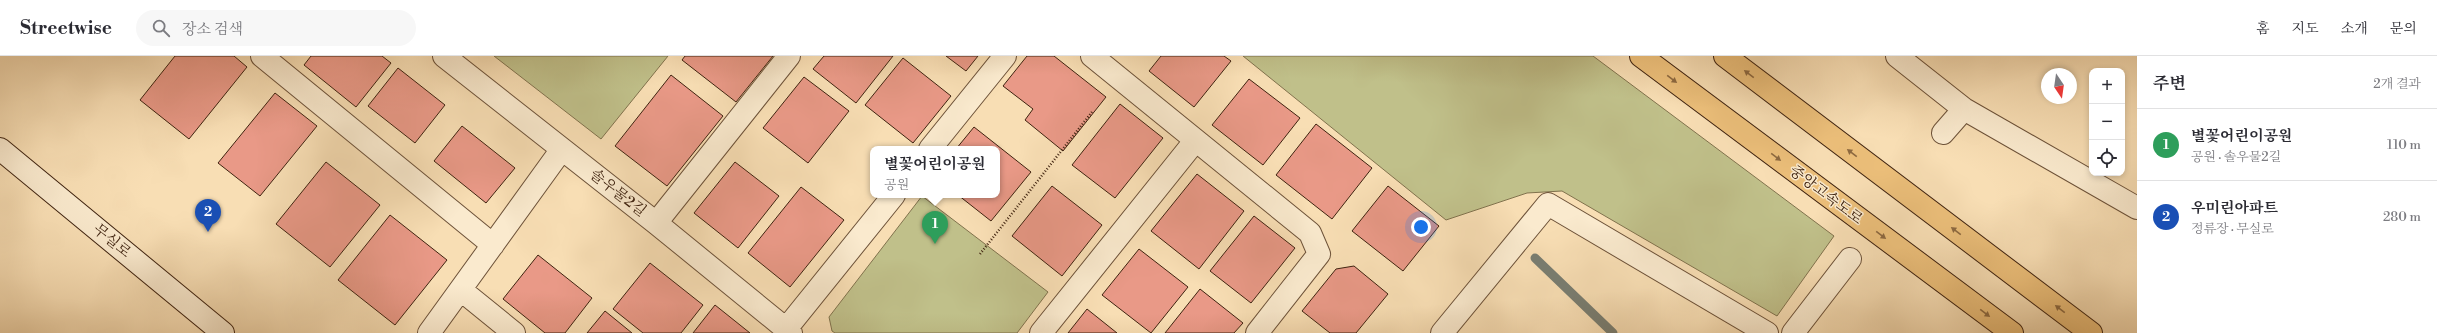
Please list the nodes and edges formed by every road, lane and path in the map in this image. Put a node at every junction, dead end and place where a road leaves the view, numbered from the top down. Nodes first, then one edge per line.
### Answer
1 (262, 56) edge
2 (444, 56) edge
3 (788, 56) edge
4 (1005, 56) edge
5 (1092, 56) edge
6 (1641, 56) edge
7 (1724, 56) edge
8 (1897, 56) edge
9 (1964, 109) junction
10 (1092, 112) dead end
11 (1943, 133) dead end
12 (1195, 141) junction
13 (932, 146) edge
14 (0, 149) edge
15 (562, 150) junction
16 (892, 198) edge
17 (2137, 208) edge
18 (656, 223) junction
19 (493, 245) junction
20 (980, 254) dead end
21 (1850, 258) dead end
22 (461, 290) junction
23 (788, 331) edge
24 (223, 333) edge
25 (429, 333) edge
26 (514, 333) edge
27 (1041, 333) edge
28 (1257, 333) edge
29 (1442, 333) edge
30 (1767, 333) edge
31 (1793, 333) edge
32 (2012, 333) edge
33 (2091, 333) edge

1 - 19 street
2 - 15 street, 솔우물2길
3 - 18 street
4 - 13 street
5 - 12 street
6 -> 32 highway, 중앙고속도로
33 -> 7 highway
8 - 9 street
9 - 11 street
9 - 17 street
10 - 20 path
12 - 27 street
12 - 28 street
14 - 24 street, 무실로
15 - 18 street, 솔우물2길
15 - 19 street
16 - 23 street
18 - 23 street, 솔우물2길
19 - 22 street
21 - 31 street
22 - 25 street
22 - 26 street
29 - 30 street

